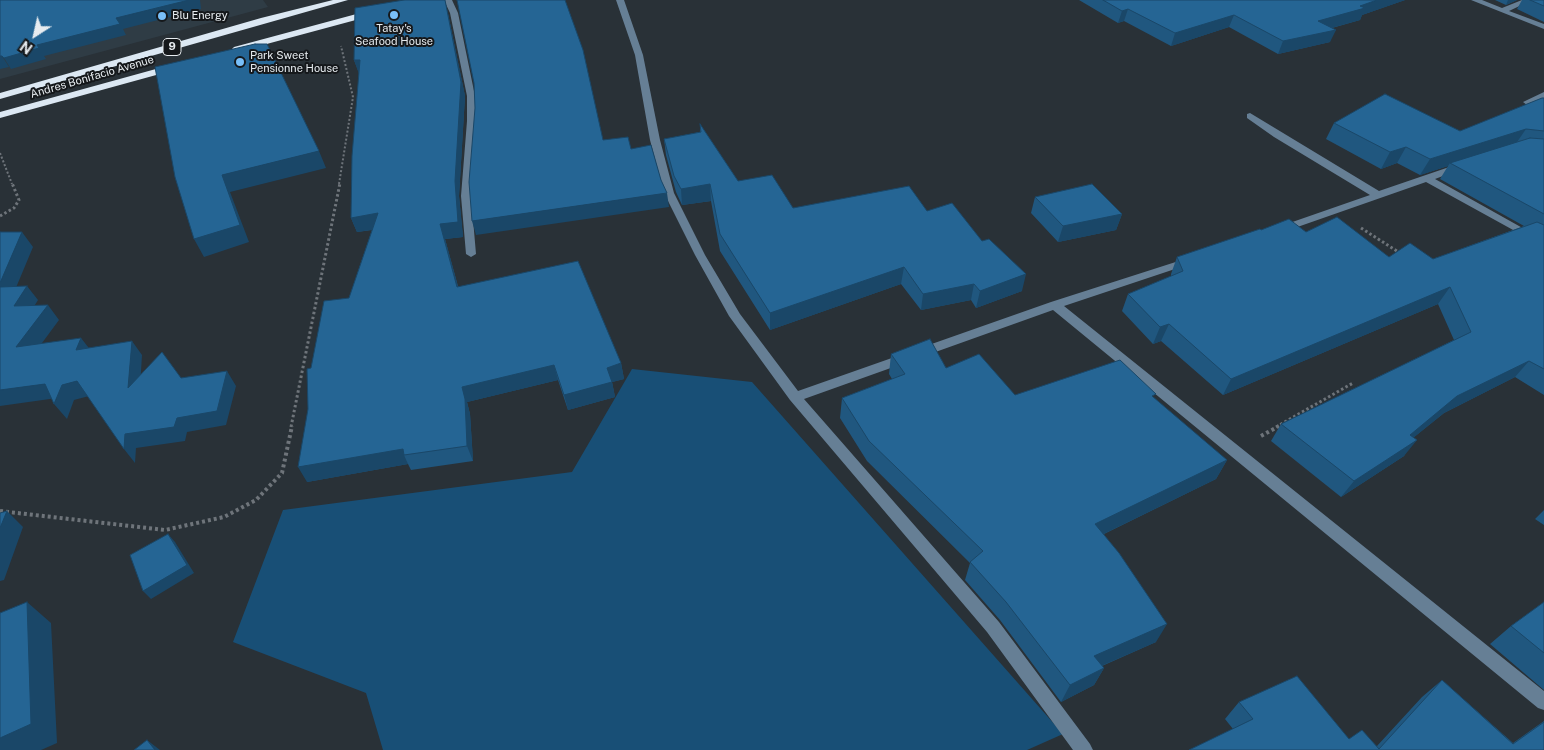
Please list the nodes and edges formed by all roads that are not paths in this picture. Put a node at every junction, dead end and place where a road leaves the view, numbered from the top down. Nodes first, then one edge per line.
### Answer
1 (344, 0) edge
2 (448, 0) edge
3 (620, 0) edge
4 (1475, 0) edge
5 (1528, 0) edge
6 (388, 9) edge
7 (1504, 10) junction
8 (1544, 26) edge
9 (230, 52) edge
10 (182, 65) edge
11 (1544, 95) edge
12 (0, 96) edge
13 (1527, 102) edge
14 (0, 115) edge
15 (1250, 116) dead end
16 (1475, 162) edge
17 (1428, 179) junction
18 (1378, 195) junction
19 (1268, 234) edge
20 (1544, 244) edge
21 (471, 254) dead end
22 (1202, 257) edge
23 (1055, 305) junction
24 (795, 397) junction
25 (1544, 702) edge
26 (1084, 750) edge

1 - 12 highway, Andres Bonifacio Avenue / 9
2 - 21 street
3 - 24 street
4 - 7 street
5 - 7 street
6 - 9 highway
7 - 8 street
10 - 14 highway, Andres Bonifacio Avenue / 9
11 - 13 street
15 - 18 street
16 - 17 street
17 - 18 street
17 - 20 street
18 - 19 street
22 - 23 street
23 - 24 street
23 - 25 street
24 - 26 street

